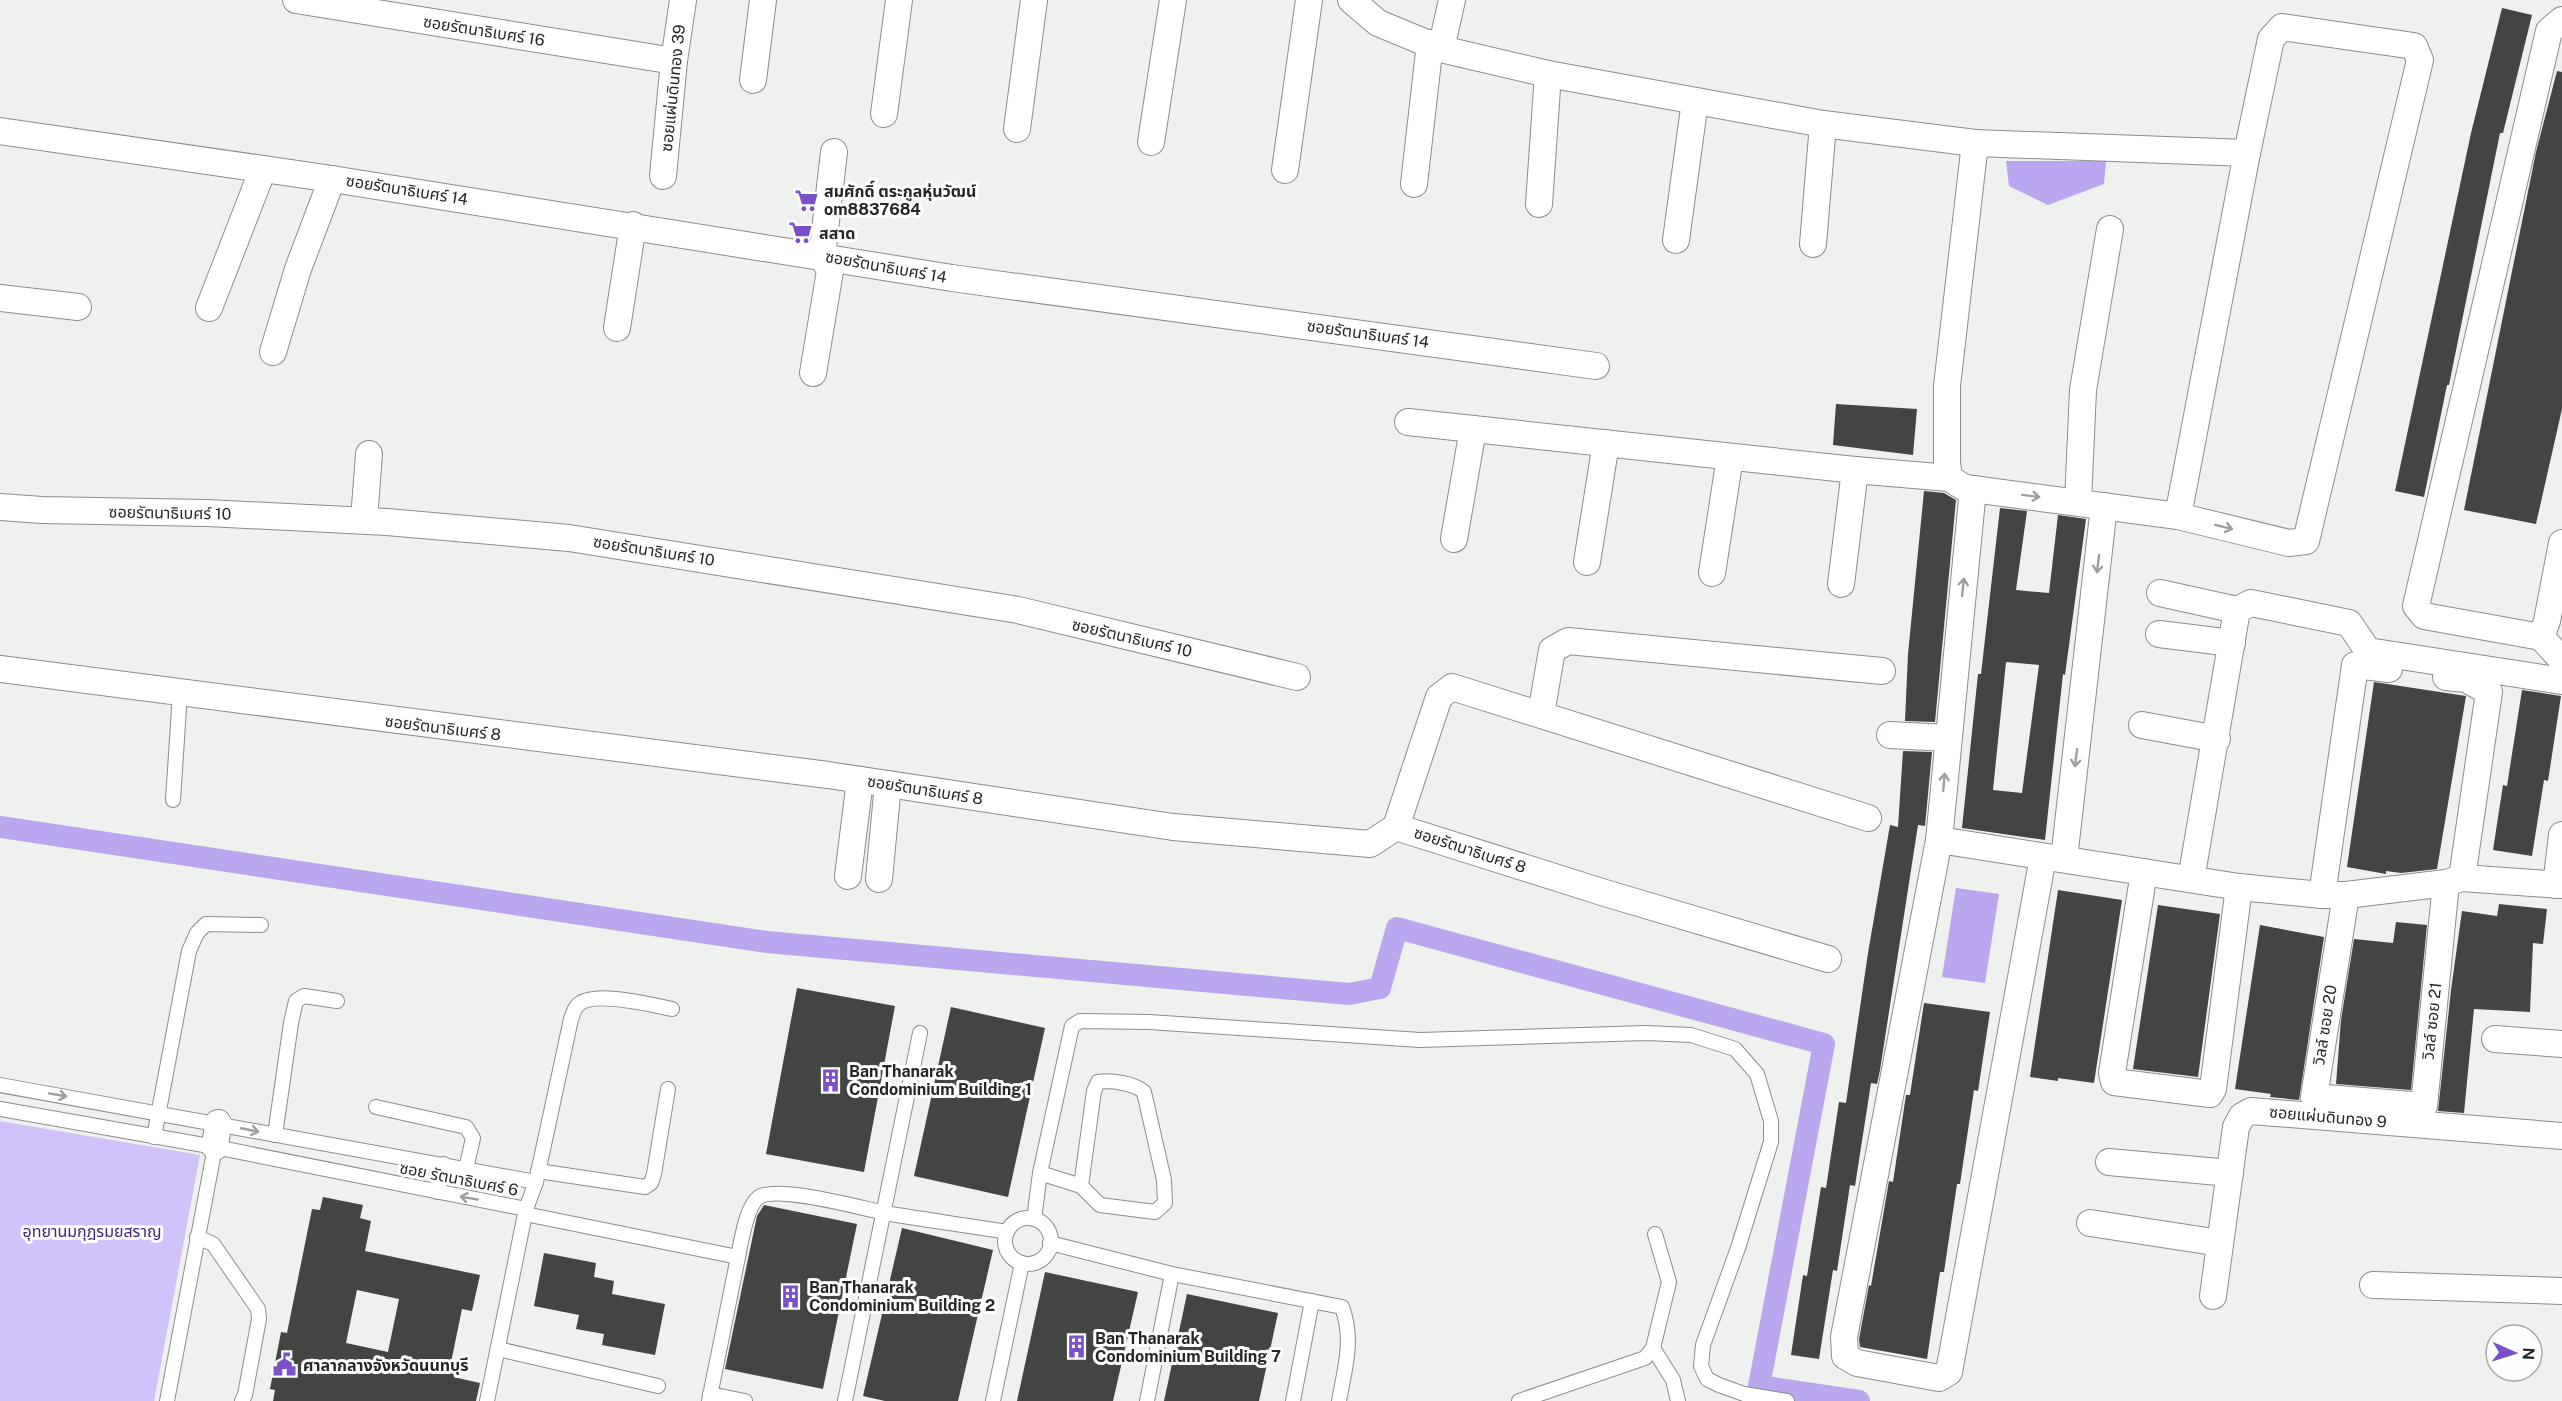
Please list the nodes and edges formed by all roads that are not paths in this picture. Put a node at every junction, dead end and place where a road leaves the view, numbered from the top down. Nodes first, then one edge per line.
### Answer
1 (296, 0) edge
2 (683, 0) edge
3 (764, 0) edge
4 (899, 0) edge
5 (1034, 0) edge
6 (1173, 0) edge
7 (1309, 0) edge
8 (1351, 0) edge
9 (1452, 0) edge
10 (368, 6) edge
11 (2562, 20) edge
12 (1436, 46) junction
13 (674, 61) junction
14 (1548, 74) junction
15 (753, 80) dead end
16 (1695, 101) junction
17 (884, 114) dead end
18 (1823, 124) junction
19 (1017, 129) dead end
20 (0, 131) edge
21 (1151, 142) dead end
22 (1975, 144) junction
23 (834, 152) dead end
24 (2247, 153) junction
25 (263, 169) junction
26 (1285, 170) dead end
27 (663, 176) dead end
28 (332, 179) junction
29 (1414, 184) dead end
30 (1539, 204) dead end
31 (633, 225) junction
32 (2110, 229) dead end
33 (1676, 240) dead end
34 (1813, 244) dead end
35 (822, 256) junction
36 (0, 298) edge
37 (78, 308) dead end
38 (209, 308) dead end
39 (616, 328) dead end
40 (273, 352) dead end
41 (1596, 366) dead end
42 (813, 373) dead end
43 (1408, 422) dead end
44 (1473, 429) junction
45 (1606, 444) junction
46 (369, 454) dead end
47 (1730, 457) junction
48 (1855, 470) junction
49 (1950, 478) junction
50 (1973, 489) junction
51 (2078, 502) junction
52 (2104, 506) junction
53 (0, 507) edge
54 (2178, 516) junction
55 (364, 520) junction
56 (1454, 539) dead end
57 (2562, 543) edge
58 (1587, 562) dead end
59 (1712, 573) dead end
60 (1841, 584) dead end
61 (2160, 593) dead end
62 (2237, 610) junction
63 (2159, 634) dead end
64 (2541, 637) junction
65 (2232, 643) junction
66 (2562, 660) edge
67 (0, 669) edge
68 (1882, 671) dead end
69 (1297, 677) dead end
70 (2562, 681) edge
71 (180, 693) junction
72 (1541, 714) junction
73 (2142, 725) dead end
74 (1890, 735) dead end
75 (1948, 738) junction
76 (2217, 739) junction
77 (860, 780) junction
78 (888, 784) junction
79 (172, 800) dead end
80 (1868, 818) dead end
81 (1396, 826) junction
82 (2562, 835) edge
83 (1939, 840) junction
84 (2053, 858) junction
85 (2193, 868) dead end
86 (2144, 872) junction
87 (848, 876) dead end
88 (879, 879) dead end
89 (2454, 881) junction
90 (2559, 885) edge
91 (2239, 887) junction
92 (2334, 895) junction
93 (261, 925) dead end
94 (1828, 959) dead end
95 (337, 1001) dead end
96 (672, 1009) dead end
97 (920, 1033) dead end
98 (2495, 1039) dead end
99 (2562, 1044) edge
100 (0, 1085) edge
101 (668, 1089) dead end
102 (2372, 1101) joint
103 (376, 1107) dead end
104 (0, 1109) edge
105 (159, 1113) junction
106 (216, 1135) junction
107 (275, 1135) junction
108 (2562, 1136) edge
109 (154, 1137) junction
110 (317, 1143) junction
111 (2109, 1161) dead end
112 (444, 1164) junction
113 (312, 1168) junction
114 (466, 1169) junction
115 (1040, 1173) junction
116 (2230, 1173) junction
117 (537, 1176) junction
118 (1081, 1186) junction
119 (438, 1192) junction
120 (526, 1211) junction
121 (885, 1213) junction
122 (1034, 1219) junction
123 (2091, 1223) dead end
124 (1007, 1232) junction
125 (1655, 1234) dead end
126 (197, 1237) junction
127 (1050, 1243) junction
128 (2220, 1243) junction
129 (738, 1257) junction
130 (1022, 1263) junction
131 (1172, 1274) junction
132 (2373, 1285) dead end
133 (2562, 1292) edge
134 (2213, 1296) dead end
135 (1312, 1301) junction
136 (1653, 1348) junction
137 (498, 1349) junction
138 (658, 1386) dead end
139 (710, 1398) edge
140 (167, 1401) edge
141 (242, 1401) edge
142 (487, 1401) edge
143 (745, 1401) edge
144 (846, 1401) edge
145 (993, 1401) edge
146 (1147, 1401) edge
147 (1293, 1401) edge
148 (1339, 1401) edge
149 (1519, 1401) edge
150 (1678, 1401) edge
151 (1787, 1401) edge

1 - 10 street, ซอยรัตนาธิเบศร์ 16
2 - 13 street, ซอยแผ่นดินทอง 39
3 - 15 street
4 - 17 street
5 - 19 street
6 - 21 street
7 - 26 street
8 - 12 street
9 - 12 street
10 - 13 street, ซอยรัตนาธิเบศร์ 16
11 - 64 street
12 - 14 street
12 - 29 street
13 - 27 street, ซอยแผ่นดินทอง 39
14 - 16 street
14 - 30 street
16 - 18 street
16 - 33 street
18 - 22 street
18 - 34 street
20 - 25 street, ซอยรัตนาธิเบศร์ 14
22 - 24 street
22 - 49 street
23 - 35 street
24 - 54 street
54 -> 24 street
25 - 28 street, ซอยรัตนาธิเบศร์ 14
25 - 38 street
28 - 31 street, ซอยรัตนาธิเบศร์ 14
28 - 40 street
31 - 35 street, ซอยรัตนาธิเบศร์ 14
31 - 39 street
32 - 51 street
35 - 41 street, ซอยรัตนาธิเบศร์ 14
35 - 42 street
36 - 37 street
43 - 44 street
44 - 45 street
44 - 56 street
45 - 47 street
45 - 58 street
46 - 55 street
47 - 48 street
47 - 59 street
48 - 49 street
48 - 60 street
49 - 50 street
50 -> 51 street
75 -> 50 street
51 - 52 street
52 - 54 street
52 -> 84 street
53 - 55 street, ซอยรัตนาธิเบศร์ 10
55 - 69 street, ซอยรัตนาธิเบศร์ 10
57 - 64 street
61 - 62 street
62 - 65 street
62 - 70 street
63 - 65 street
64 - 66 street
65 - 76 street
67 - 71 street, ซอยรัตนาธิเบศร์ 8
68 - 72 street
71 - 77 street, ซอยรัตนาธิเบศร์ 8
71 - 79 lane
72 - 80 street
72 - 81 street
73 - 76 street
74 - 75 street
83 -> 75 street
76 - 85 street
77 - 78 street, ซอยรัตนาธิเบศร์ 8
77 - 87 street
78 - 81 street, ซอยรัตนาธิเบศร์ 8
78 - 88 street
81 - 94 street, ซอยรัตนาธิเบศร์ 8
82 - 90 street
83 - 84 street
83 - 84 street
84 - 86 street
86 - 91 street
86 - 91 street
89 - 90 street
89 - 92 street
89 - 92 street
89 - 102 street, วิลล์ ซอย 21
91 - 92 street
92 - 102 street, วิลล์ ซอย 20
93 - 105 lane
95 - 107 lane
96 - 117 lane
97 - 121 lane
98 - 99 street
100 -> 105 lane, ซอย รัตนาธิเบศร์ 6
101 - 117 lane
103 - 114 lane
104 - 109 lane, ซอย รัตนาธิเบศร์ 6
105 - 106 lane, ซอย รัตนาธิเบศร์ 6
105 - 109 lane
106 -> 107 lane, ซอย รัตนาธิเบศร์ 6
106 - 109 lane, ซอย รัตนาธิเบศร์ 6
106 - 113 lane, ซอย รัตนาธิเบศร์ 6
106 - 126 lane
107 - 110 lane, ซอย รัตนาธิเบศร์ 6
108 - 116 street, ซอยแผ่นดินทอง 9
110 - 112 lane, ซอย รัตนาธิเบศร์ 6
110 - 113 lane
111 - 116 street
112 - 114 lane, ซอย รัตนาธิเบศร์ 6
112 - 119 lane
113 - 119 lane, ซอย รัตนาธิเบศร์ 6
114 - 117 lane, ซอย รัตนาธิเบศร์ 6
115 - 118 lane
115 - 122 lane
115 - 151 lane
116 - 128 street, ซอยแผ่นดินทอง 9
117 - 120 lane, ซอย รัตนาธิเบศร์ 6
118 - 118 lane
120 -> 119 lane, ซอย รัตนาธิเบศร์ 6
120 - 129 lane
120 - 137 lane
121 - 124 lane
121 - 129 lane
121 - 144 lane
122 - 124 lane
122 - 127 lane
123 - 128 street
124 - 130 lane
125 - 136 lane
126 - 140 lane
126 - 141 lane
127 - 130 lane
127 - 131 lane
128 - 134 street, ซอยแผ่นดินทอง 9
129 - 139 lane
130 - 145 lane
131 - 135 lane
131 - 146 lane
132 - 133 street
135 - 147 lane
135 - 148 lane
136 - 149 lane
136 - 150 lane
137 - 138 lane
137 - 142 lane
139 - 143 lane

